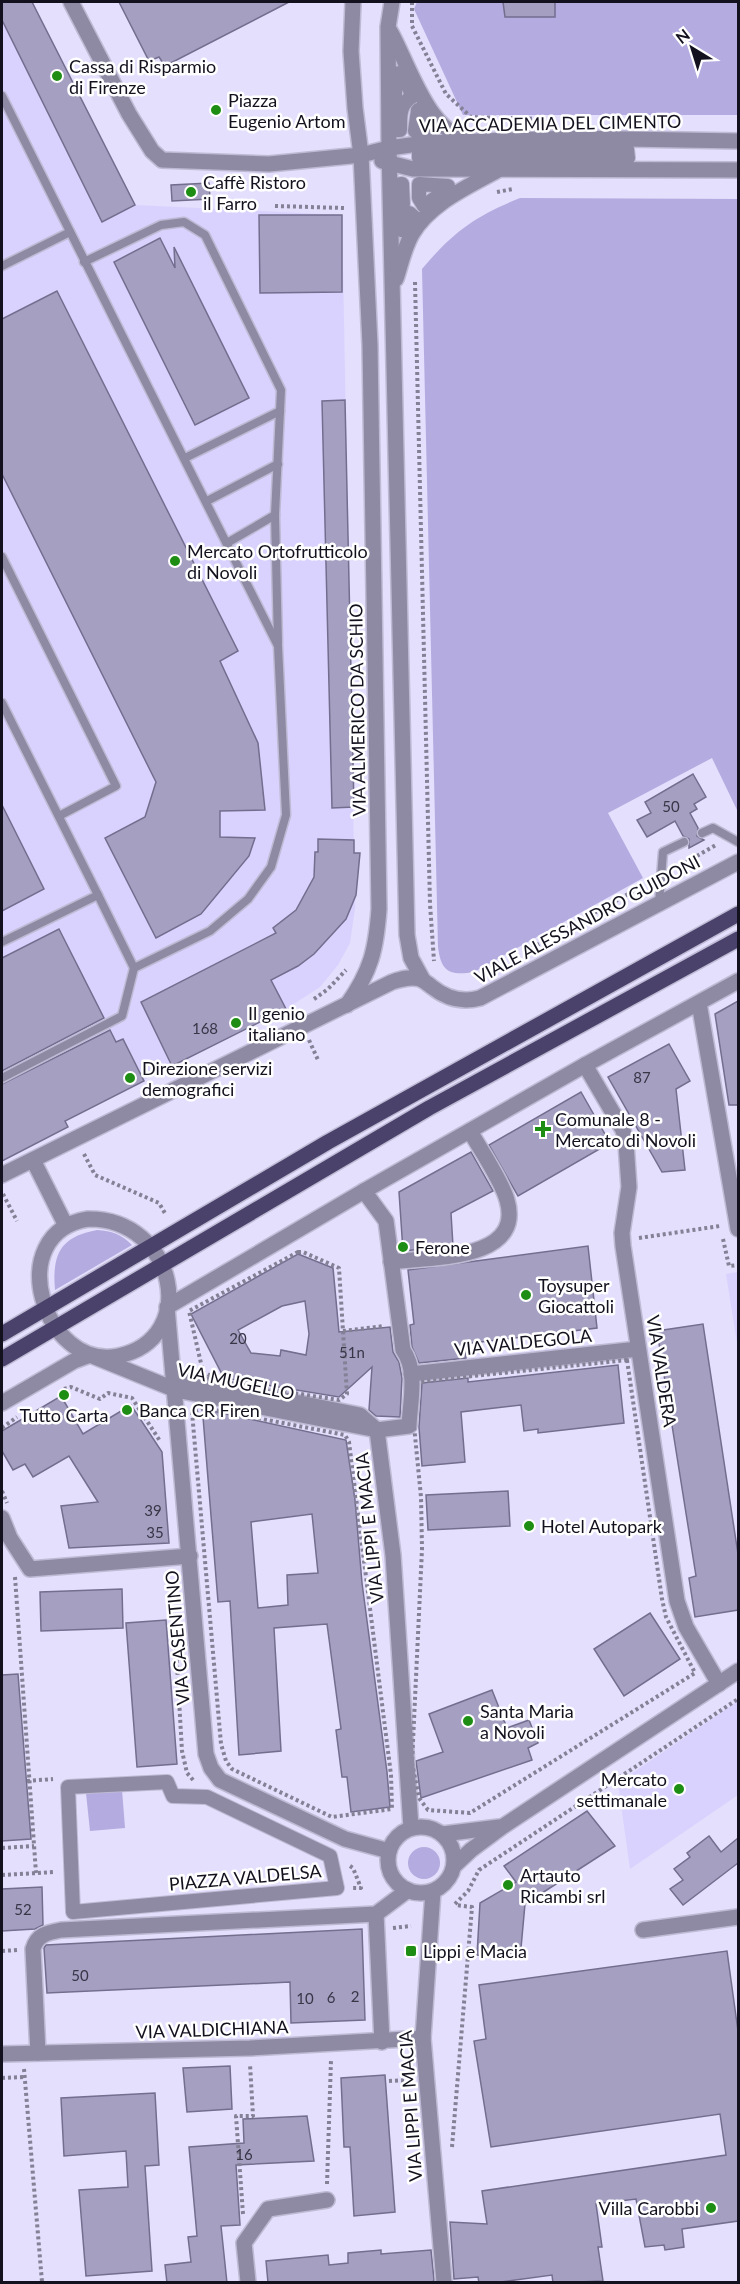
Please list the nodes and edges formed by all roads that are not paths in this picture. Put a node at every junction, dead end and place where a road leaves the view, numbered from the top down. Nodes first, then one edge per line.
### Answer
1 (71, 2) edge
2 (353, 2) edge
3 (392, 2) edge
4 (388, 27) junction
5 (2, 96) edge
6 (495, 141) junction
7 (738, 141) edge
8 (419, 150) joint
9 (361, 155) junction
10 (389, 155) junction
11 (501, 168) junction
12 (738, 170) edge
13 (70, 232) junction
14 (84, 262) junction
15 (2, 266) edge
16 (392, 293) junction
17 (280, 411) junction
18 (185, 458) junction
19 (278, 464) junction
20 (207, 501) junction
21 (275, 515) junction
22 (226, 543) junction
23 (2, 557) edge
24 (278, 646) junction
25 (2, 703) edge
26 (59, 816) junction
27 (702, 833) dead end
28 (684, 842) dead end
29 (738, 842) edge
30 (738, 862) edge
31 (98, 895) junction
32 (659, 904) junction
33 (738, 914) edge
34 (738, 939) edge
35 (2, 942) edge
36 (134, 968) junction
37 (423, 980) junction
38 (738, 981) edge
39 (699, 1003) junction
40 (347, 1005) junction
41 (585, 1065) junction
42 (2, 1078) edge
43 (470, 1131) junction
44 (738, 1142) edge
45 (723, 1145) junction
46 (33, 1160) junction
47 (2, 1175) edge
48 (364, 1191) junction
49 (66, 1226) junction
50 (738, 1229) edge
51 (150, 1246) junction
52 (390, 1262) junction
53 (162, 1265) junction
54 (167, 1307) junction
55 (46, 1308) junction
56 (57, 1328) junction
57 (2, 1334) edge
58 (638, 1348) junction
59 (90, 1355) junction
60 (2, 1359) edge
61 (411, 1374) junction
62 (175, 1384) junction
63 (2, 1403) edge
64 (377, 1430) junction
65 (6, 1513) edge
66 (190, 1556) junction
67 (738, 1671) edge
68 (719, 1684) junction
69 (502, 1827) junction
70 (411, 1828) junction
71 (443, 1834) junction
72 (389, 1851) junction
73 (454, 1866) junction
74 (408, 1890) junction
75 (433, 1891) junction
76 (73, 1912) joint
77 (376, 1914) junction
78 (738, 1917) edge
79 (643, 1930) dead end
80 (423, 2038) junction
81 (382, 2042) junction
82 (30, 2053) junction
83 (2, 2054) edge
84 (327, 2200) road end
85 (248, 2283) edge
86 (444, 2283) edge

1 - 9 street
2 - 9 street, VIA ALMERICO DA SCHIO
3 - 4 street
4 - 6 street
4 - 10 street
5 - 13 lane
6 - 7 street, VIA ACCADEMIA DEL CIMENTO
6 - 10 street, VIA ACCADEMIA DEL CIMENTO
8 - 8 street
9 - 10 street, VIA ACCADEMIA DEL CIMENTO
9 - 40 street, VIA ALMERICO DA SCHIO
10 - 11 street, VIA ACCADEMIA DEL CIMENTO
10 - 16 street
11 - 12 street, VIA ACCADEMIA DEL CIMENTO
11 - 16 street
13 - 14 lane
13 - 15 lane
14 - 17 lane
14 - 18 lane
16 - 37 street
17 - 18 lane
17 - 19 lane
18 - 20 lane
19 - 20 lane
19 - 21 lane
20 - 22 lane
21 - 22 lane
21 - 24 lane
22 - 24 lane
23 - 26 lane
24 - 36 lane
25 - 26 lane
26 - 31 lane
27 - 29 lane
28 - 32 lane
30 - 32 street, VIALE ALESSANDRO GUIDONI
31 - 35 lane
31 - 36 lane
32 - 37 street, VIALE ALESSANDRO GUIDONI
33 - 51 main road
34 - 53 main road
36 - 42 lane
37 - 40 street
38 - 39 street
39 - 41 street
39 - 45 street
40 - 46 street
41 - 43 street
41 - 58 street, VIA VALDERA
43 - 48 street
43 - 52 street
44 - 45 street
45 - 50 street
46 - 47 street
46 - 49 street
48 - 52 street, VIA LIPPI E MACIA
48 - 54 street
49 - 51 street
49 - 55 street
51 - 53 street
51 - 55 main road
52 - 61 street, VIA LIPPI E MACIA
53 - 54 street
53 - 56 main road
54 - 59 street
54 - 62 street, VIA CASENTINO
55 - 56 street
55 - 57 main road
56 - 59 street
56 - 60 main road
58 - 61 street, VIA VALDEGOLA
58 - 68 street, VIA VALDERA
59 - 62 street, VIA MUGELLO
59 - 63 street
61 - 64 street, VIA LIPPI E MACIA
62 - 64 street, VIA MUGELLO
62 - 66 street, VIA CASENTINO
64 - 70 street, VIA LIPPI E MACIA
65 - 66 street
66 - 72 street, VIA CASENTINO
67 - 68 street
68 - 69 street
69 - 71 street
69 - 73 street
70 - 71 street
70 - 72 street
71 - 73 street
72 - 74 street
73 - 75 street
74 - 75 street
74 - 77 street
75 - 80 street, VIA LIPPI E MACIA
76 - 76 street, PIAZZA VALDELSA
77 - 81 street, VIA LIPPI E MACIA
77 - 82 street
78 - 79 street
80 - 81 street, VIA VALDICHIANA
80 - 86 street, VIA LIPPI E MACIA
81 - 82 street, VIA VALDICHIANA
82 - 83 street, VIA VALDICHIANA
84 - 85 street

